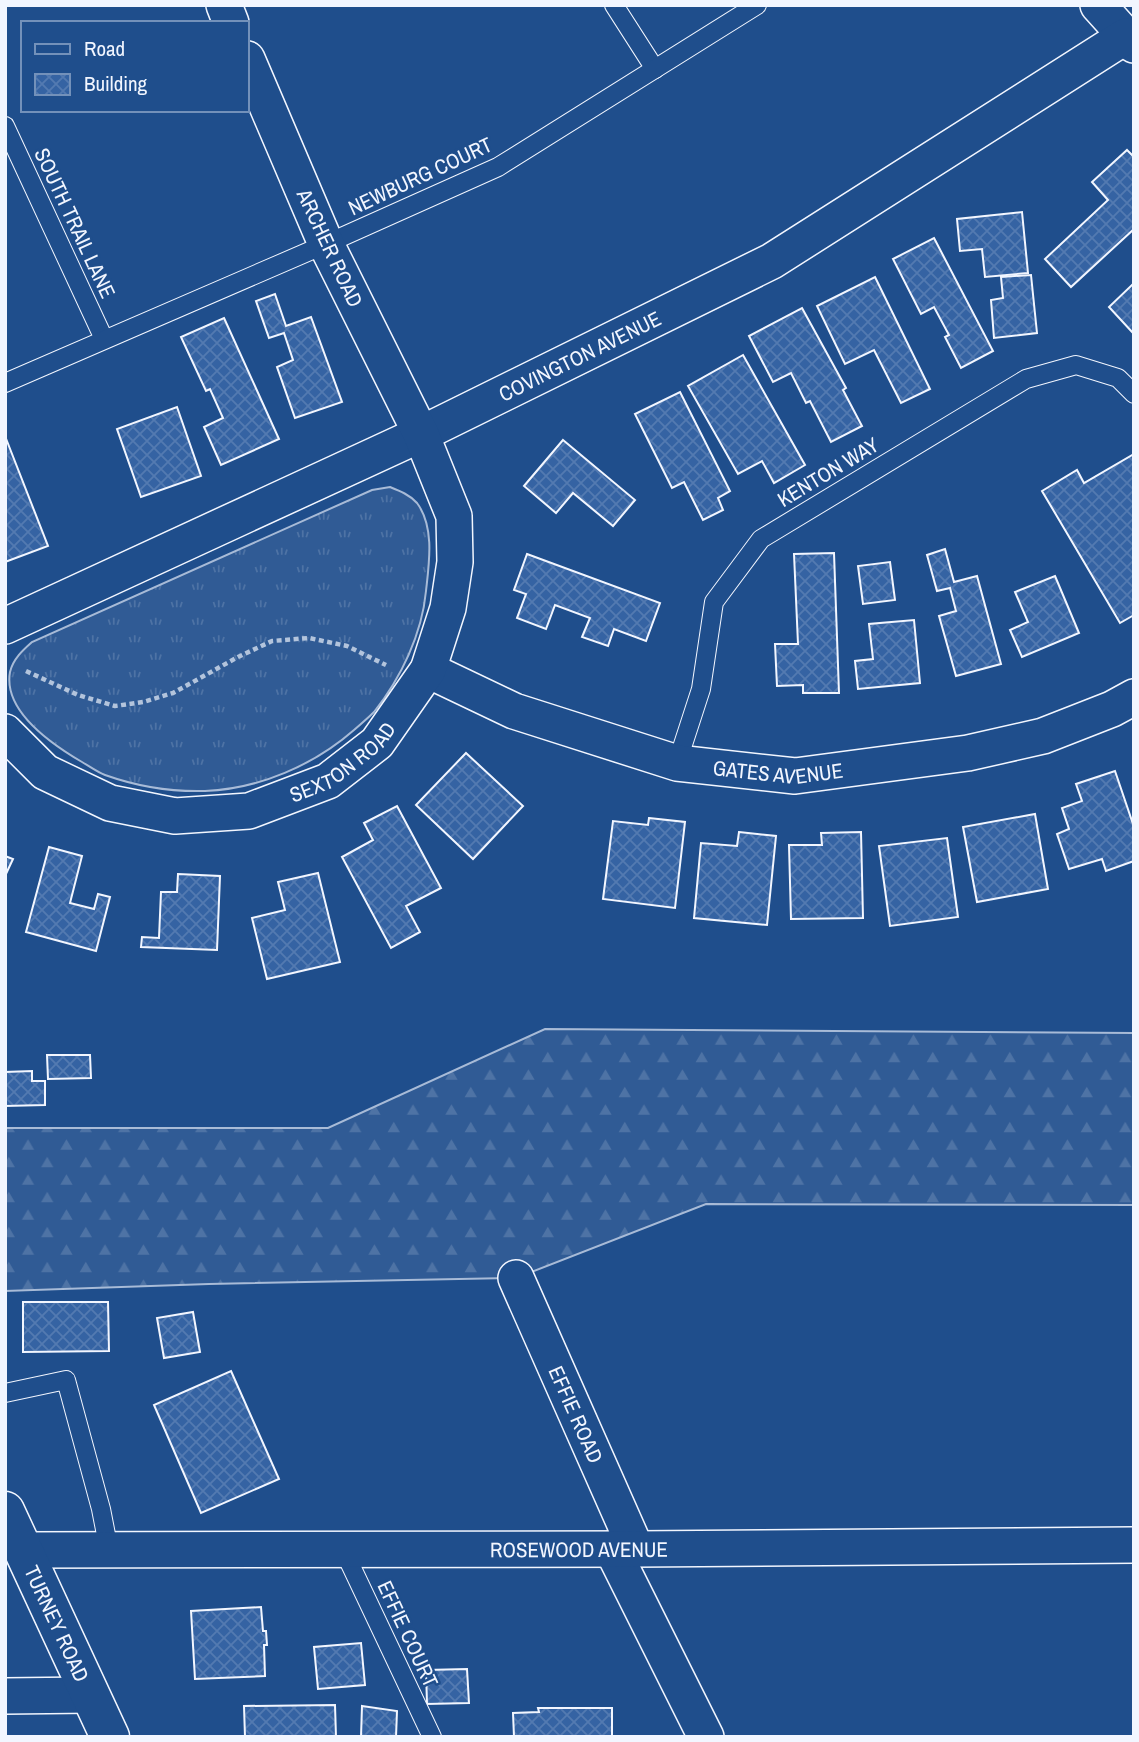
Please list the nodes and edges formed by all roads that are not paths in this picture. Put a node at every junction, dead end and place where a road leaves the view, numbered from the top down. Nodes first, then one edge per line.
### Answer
1 (614, 5) edge
2 (757, 5) edge
3 (1098, 5) edge
4 (1130, 41) edge
5 (248, 61) edge
6 (655, 69) junction
7 (5, 126) edge
8 (326, 244) junction
9 (104, 339) junction
10 (5, 383) edge
11 (1134, 394) edge
12 (421, 434) junction
13 (5, 625) edge
14 (428, 670) junction
15 (1134, 697) edge
16 (5, 732) edge
17 (677, 763) junction
18 (516, 1278) dead end
19 (5, 1393) edge
20 (5, 1511) edge
21 (1134, 1545) edge
22 (343, 1549) junction
23 (624, 1549) junction
24 (24, 1550) junction
25 (109, 1550) junction
26 (90, 1695) junction
27 (5, 1696) edge
28 (110, 1737) edge
29 (432, 1737) edge
30 (706, 1737) edge

1 - 6 lane
2 - 6 lane, NEWBURG COURT
3 - 4 street
4 - 12 street, COVINGTON AVENUE
5 - 8 street, ARCHER ROAD
6 - 8 lane, NEWBURG COURT
7 - 9 lane, SOUTH TRAIL LANE
8 - 9 lane, NEWBURG COURT
8 - 12 street, ARCHER ROAD
9 - 10 lane, NEWBURG COURT
11 - 17 lane, KENTON WAY
12 - 13 street, COVINGTON AVENUE
12 - 14 street, SEXTON ROAD
14 - 16 street, SEXTON ROAD
14 - 17 street, GATES AVENUE
15 - 17 street, GATES AVENUE
18 - 23 street, EFFIE ROAD
19 - 25 lane
20 - 24 main road, TURNEY ROAD
21 - 23 street, ROSEWOOD AVENUE
22 - 23 street, ROSEWOOD AVENUE
22 - 25 street, ROSEWOOD AVENUE
22 - 29 lane, EFFIE COURT
23 - 30 street, EFFIE ROAD
24 - 25 street, ROSEWOOD AVENUE
24 - 26 main road, TURNEY ROAD
26 - 27 street
26 - 28 main road, TURNEY ROAD

